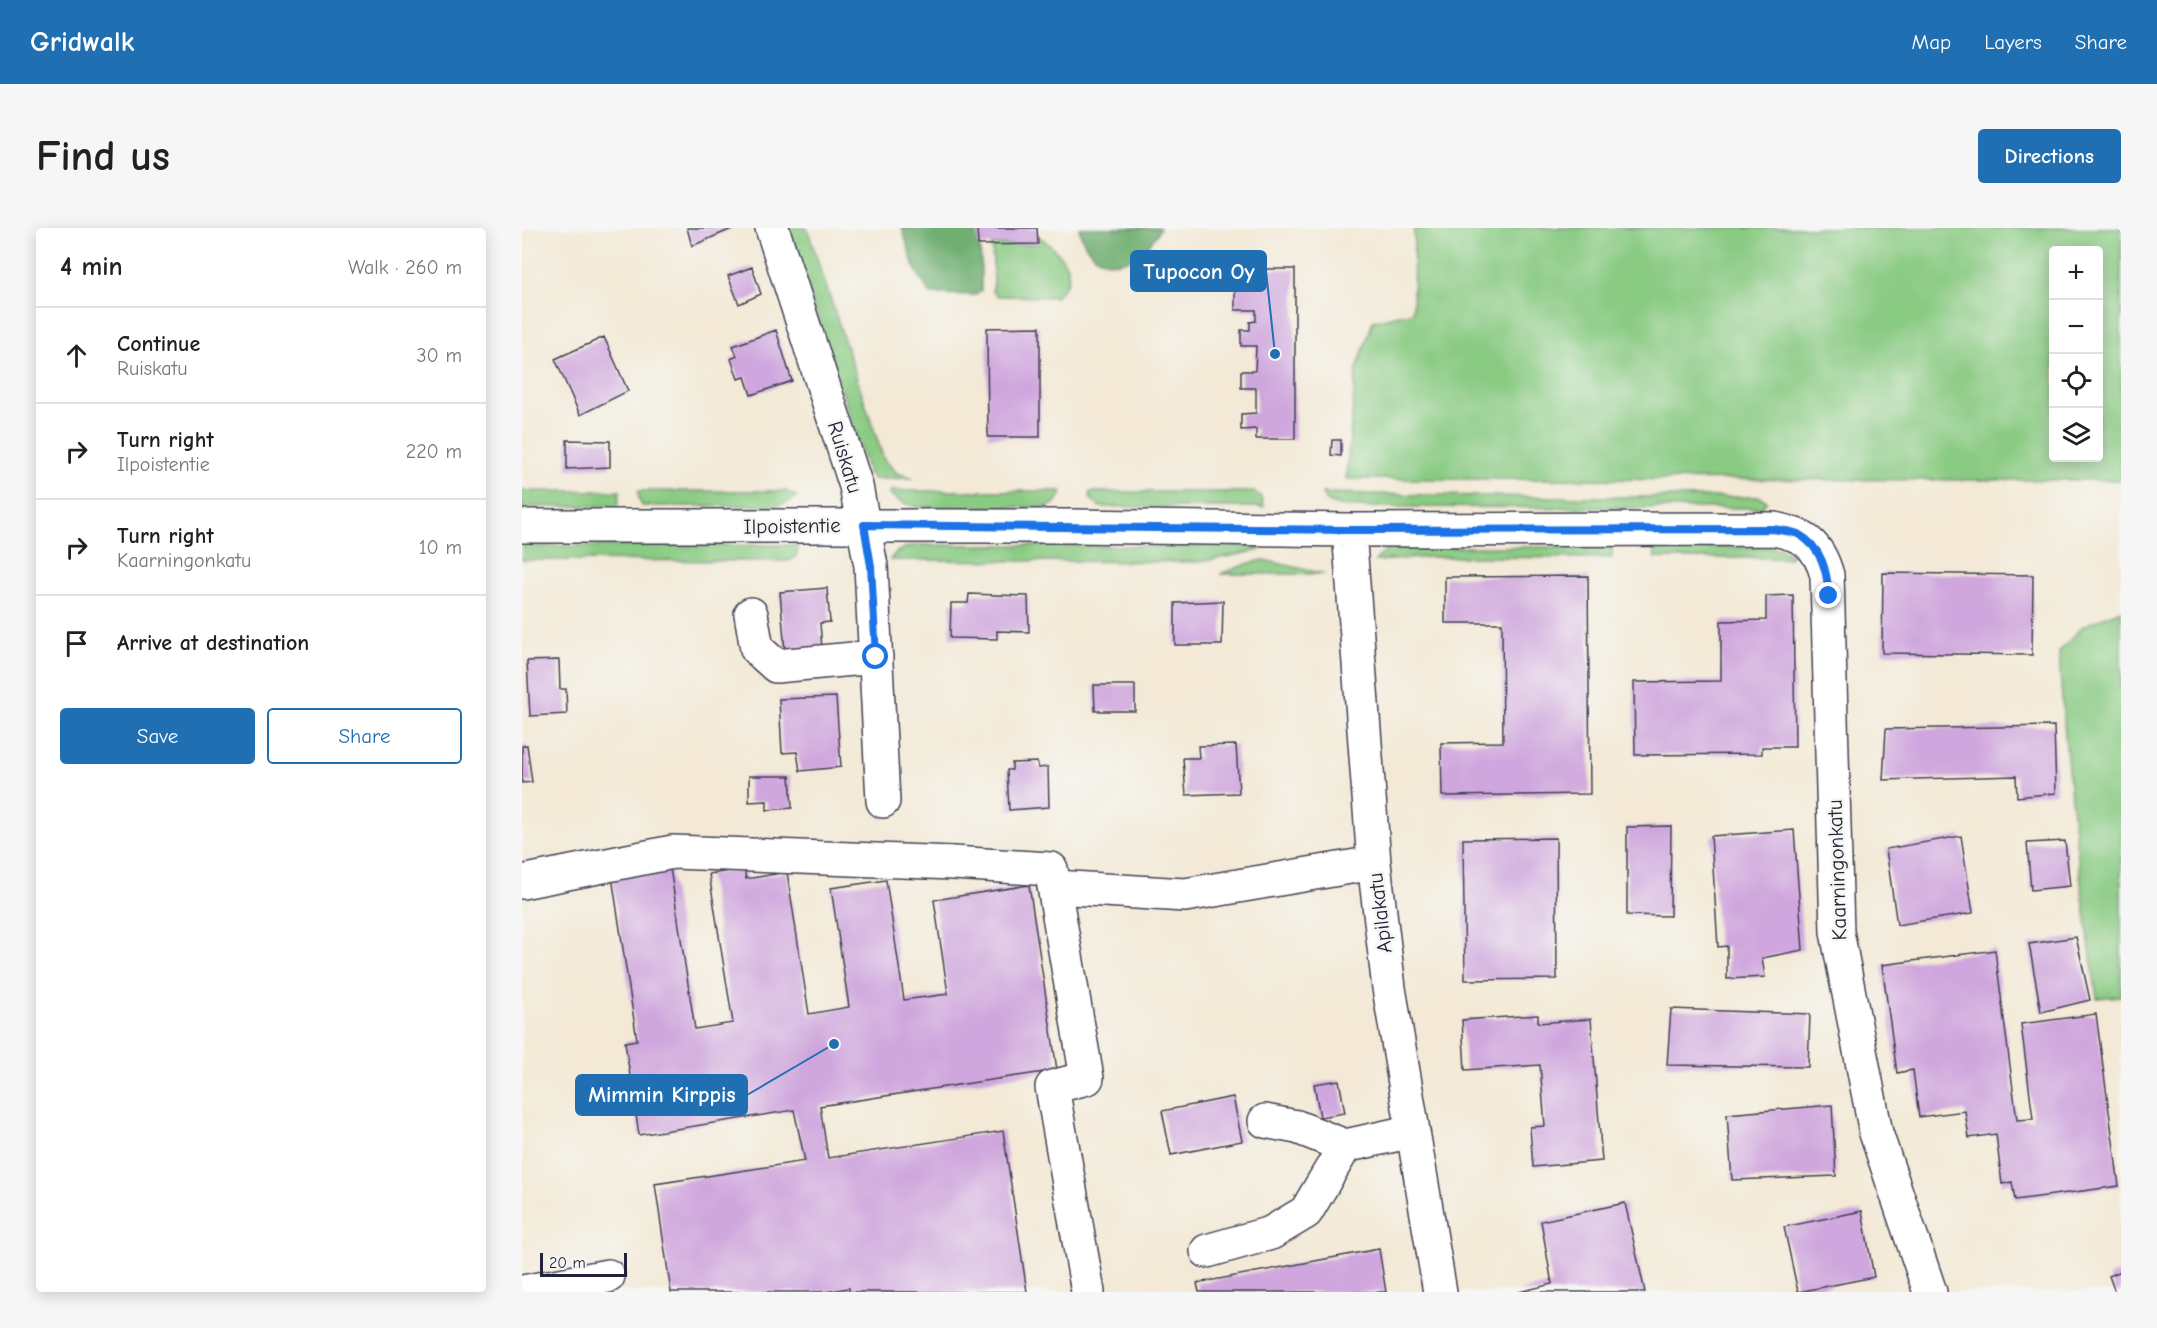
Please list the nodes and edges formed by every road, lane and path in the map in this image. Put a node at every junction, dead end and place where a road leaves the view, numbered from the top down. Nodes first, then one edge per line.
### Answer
1 (771, 228) edge
2 (864, 525) junction
3 (522, 526) edge
4 (1349, 530) junction
5 (1813, 546) joint
6 (751, 614) dead end
7 (876, 657) junction
8 (883, 801) dead end
9 (1374, 863) junction
10 (522, 882) edge
11 (1054, 886) junction
12 (1265, 1121) dead end
13 (1413, 1131) junction
14 (1345, 1146) junction
15 (1207, 1251) dead end
16 (608, 1276) dead end
17 (523, 1292) edge
18 (1088, 1292) edge
19 (1440, 1292) edge
20 (1930, 1292) edge

1 - 2 street, Ruiskatu
2 - 3 street, Ilpoistentie
2 - 4 street, Ilpoistentie
2 - 7 street, Ruiskatu
4 - 5 street, Ilpoistentie
4 - 9 street, Apilakatu
5 - 20 street, Kaarningonkatu
6 - 7 street
7 - 8 street, Ruiskatu
9 - 11 street
9 - 13 street, Apilakatu
10 - 11 street
11 - 18 street
12 - 14 street
13 - 14 street
13 - 19 street, Apilakatu
14 - 15 street
16 - 17 street

